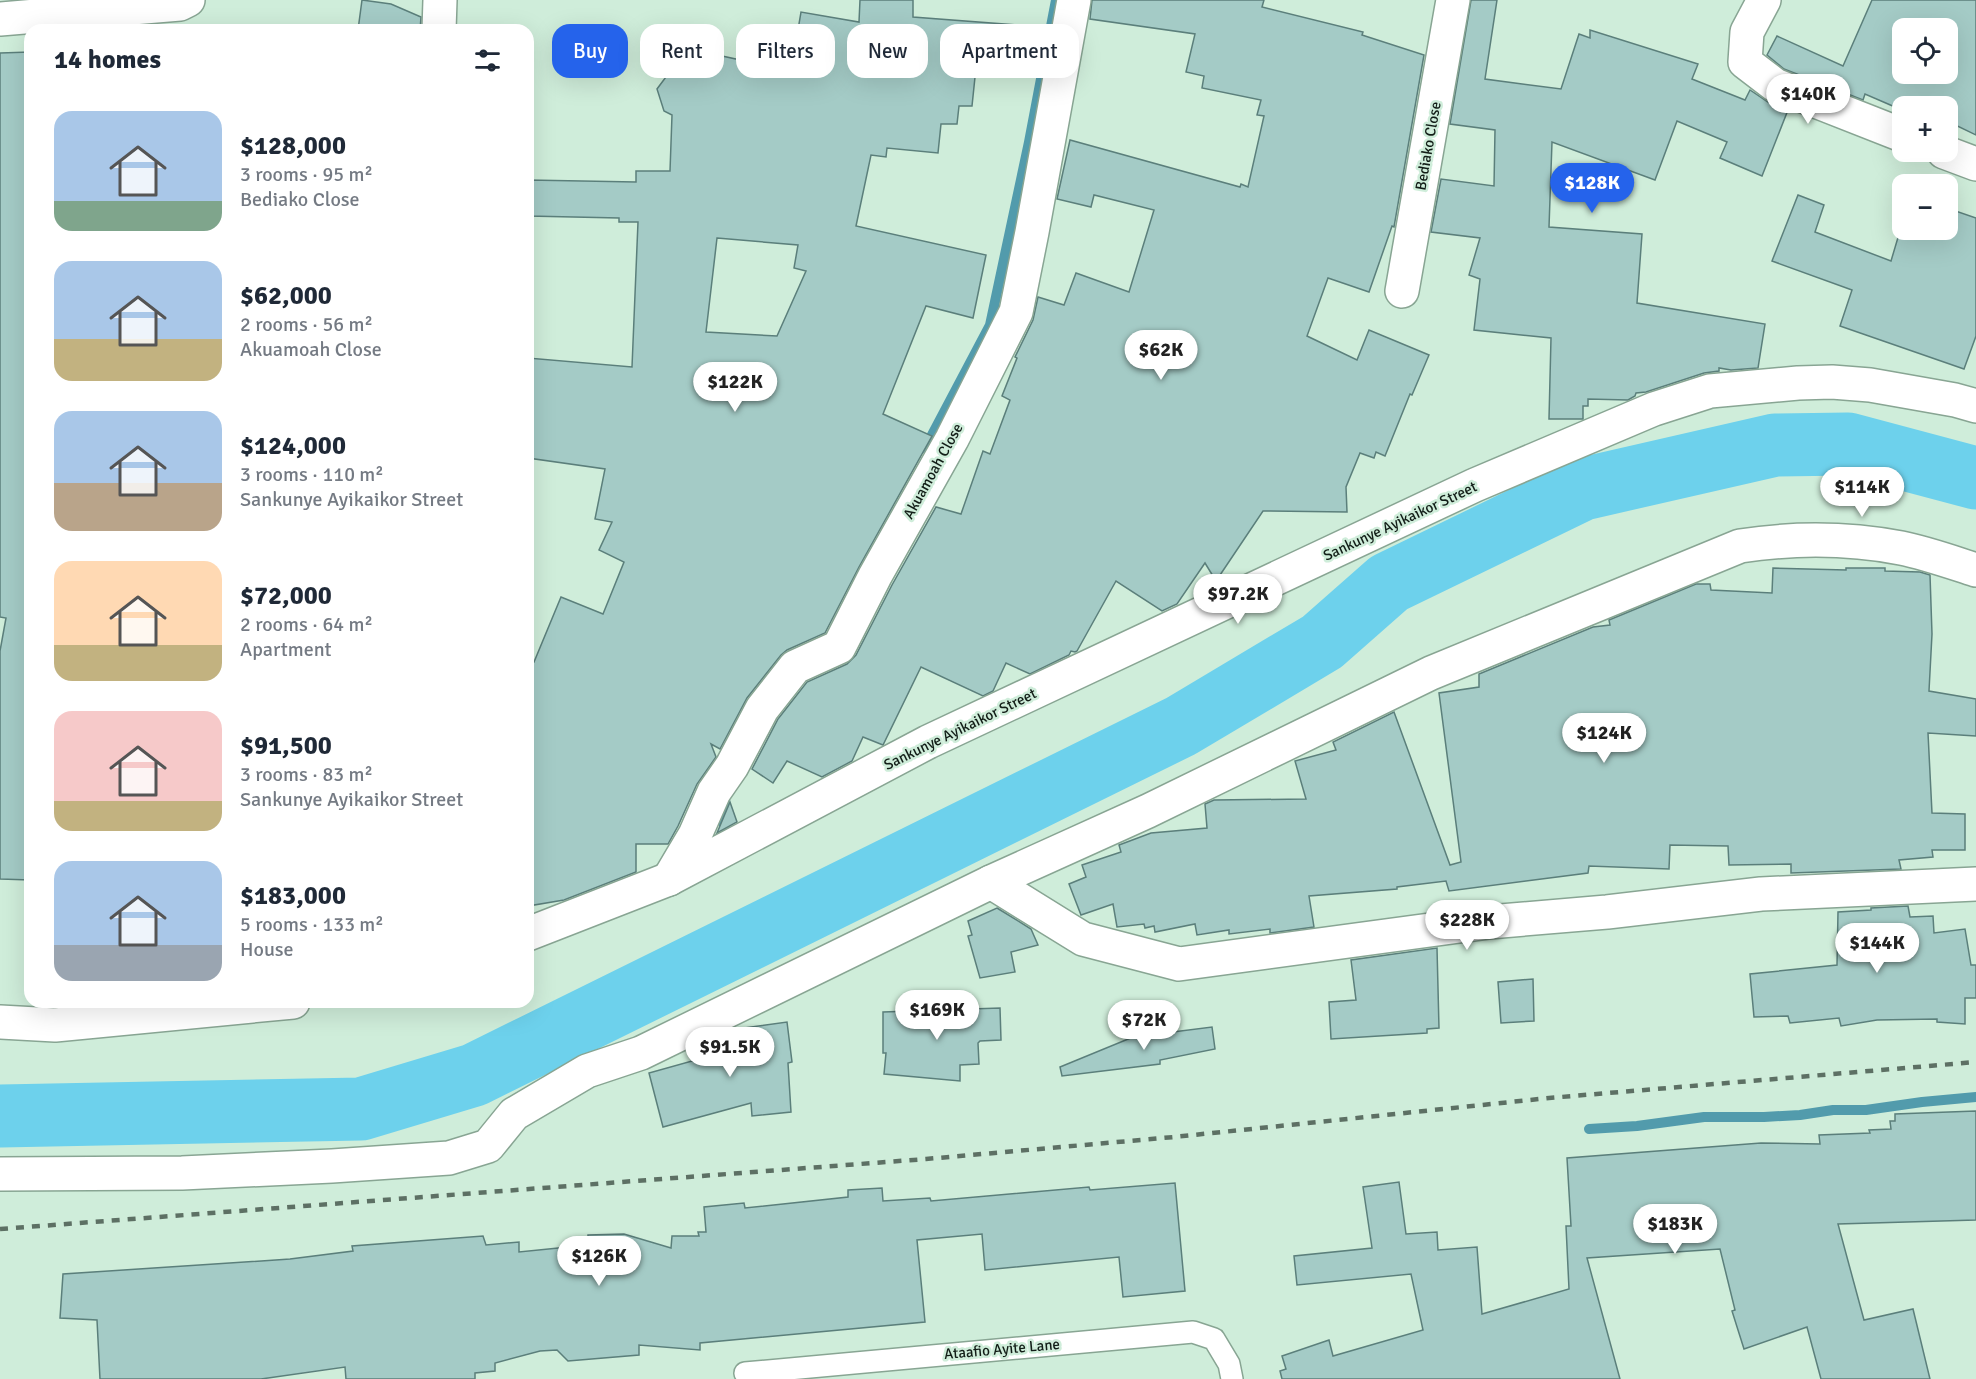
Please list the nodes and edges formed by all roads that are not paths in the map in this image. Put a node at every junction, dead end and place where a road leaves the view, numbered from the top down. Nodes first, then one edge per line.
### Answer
1 (188, 0) edge
2 (440, 0) edge
3 (1074, 0) edge
4 (1454, 0) edge
5 (1764, 0) edge
6 (0, 19) edge
7 (439, 24) edge
8 (1892, 131) edge
9 (1958, 157) edge
10 (1976, 164) edge
11 (1402, 291) dead end
12 (1976, 406) edge
13 (1976, 570) edge
14 (669, 879) junction
15 (991, 882) junction
16 (1976, 884) edge
17 (534, 932) edge
18 (231, 1008) edge
19 (0, 1022) edge
20 (0, 1174) edge
21 (745, 1373) dead end
22 (1232, 1379) edge

1 - 6 street
2 - 7 street
3 - 14 street, Akuamoah Close
4 - 11 street, Bediako Close
5 - 8 street
9 - 10 street
12 - 14 street, Sankunye Ayikaikor Street
13 - 15 street
14 - 17 street, Sankunye Ayikaikor Street
15 - 16 street
15 - 20 street
18 - 19 street
21 - 22 lane, Ataafio Ayite Lane

